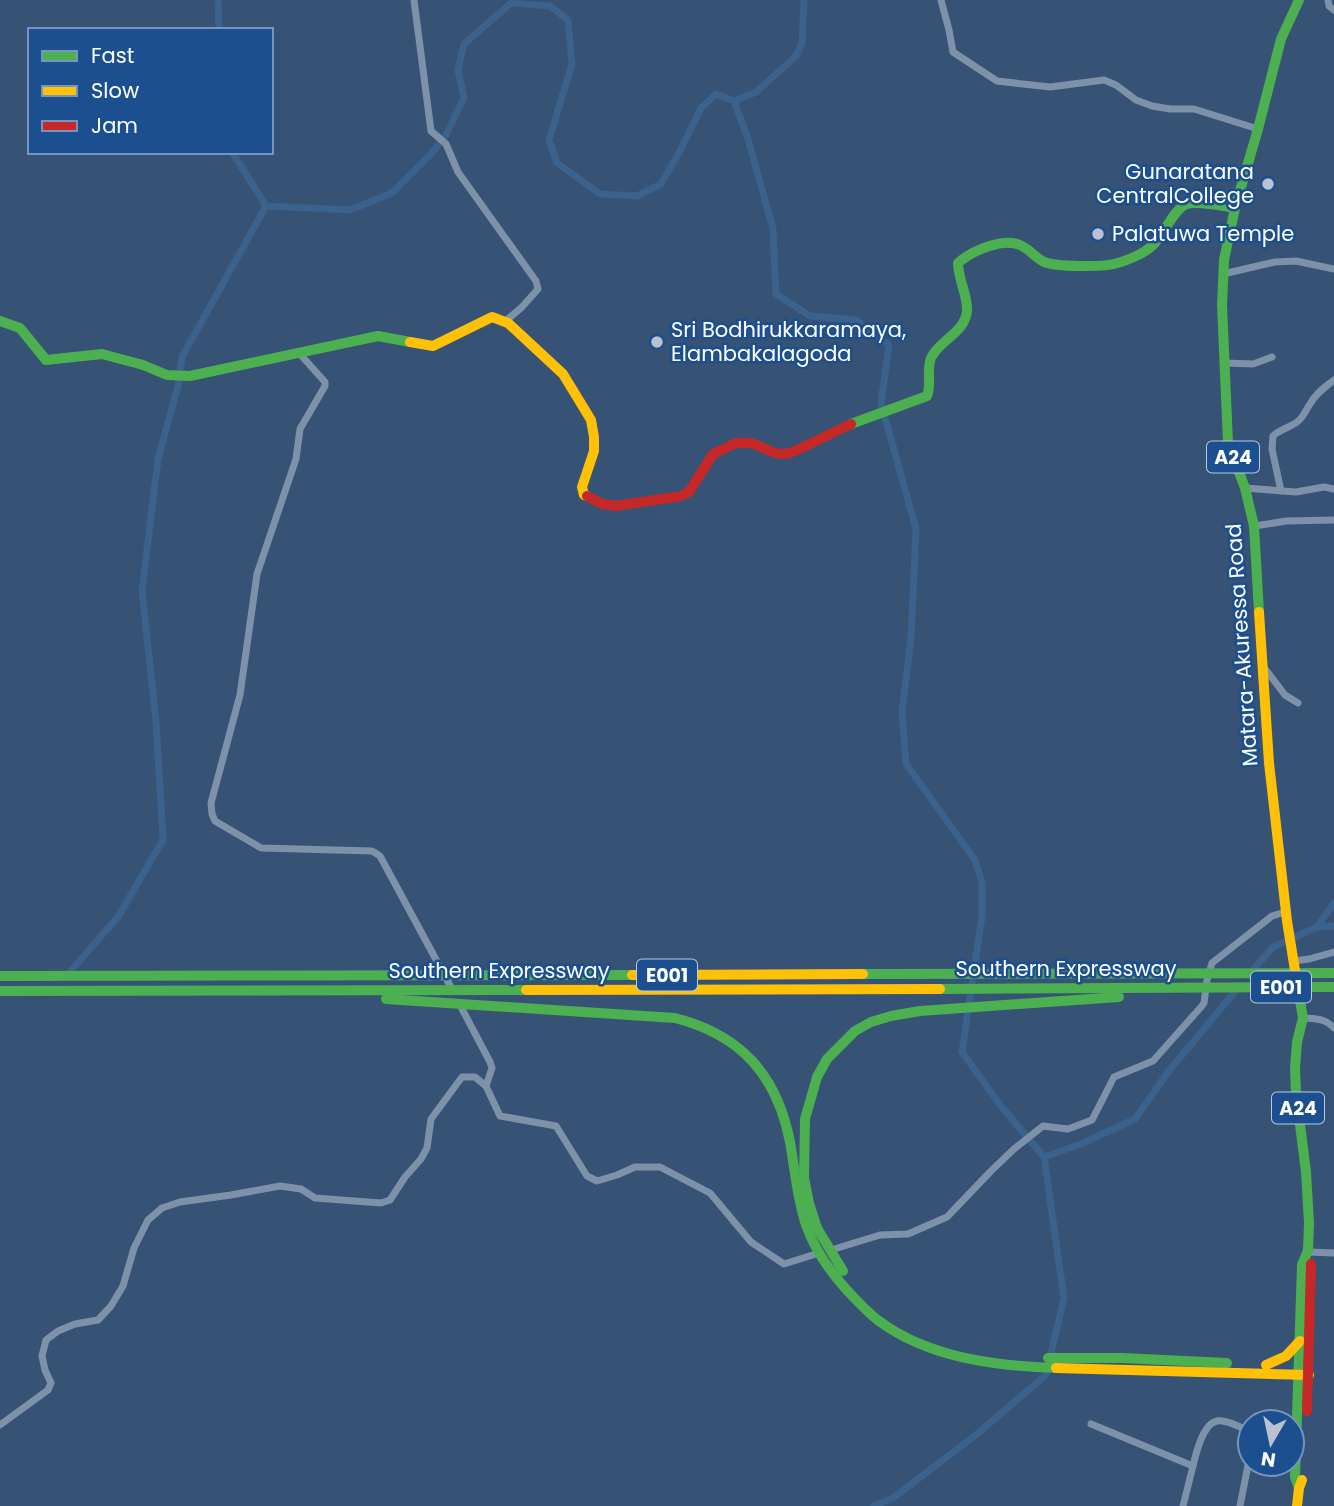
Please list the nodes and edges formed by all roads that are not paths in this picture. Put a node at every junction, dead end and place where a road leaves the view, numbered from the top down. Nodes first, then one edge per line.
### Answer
1 (414, 0) edge
2 (941, 0) edge
3 (1298, 0) edge
4 (1328, 0) edge
5 (1334, 10) edge
6 (1258, 129) junction
7 (1235, 208) junction
8 (1334, 269) edge
9 (1223, 274) junction
10 (0, 321) edge
11 (508, 323) junction
12 (299, 353) junction
13 (1272, 357) dead end
14 (1225, 363) junction
15 (1334, 380) edge
16 (1245, 488) junction
17 (1334, 489) edge
18 (1281, 491) junction
19 (1334, 520) edge
20 (1254, 526) junction
21 (1264, 667) junction
22 (1298, 703) dead end
23 (1286, 916) junction
24 (1334, 952) edge
25 (1292, 957) junction
26 (1334, 973) edge
27 (0, 976) edge
28 (1334, 987) edge
29 (1229, 988) junction
30 (192, 990) junction
31 (0, 991) edge
32 (1303, 1018) junction
33 (1334, 1028) edge
34 (486, 1086) junction
35 (1334, 1253) edge
36 (1308, 1254) junction
37 (1300, 1341) junction
38 (1123, 1364) junction
39 (1268, 1369) junction
40 (1304, 1371) junction
41 (1295, 1408) edge
42 (1298, 1408) edge
43 (1091, 1424) dead end
44 (0, 1425) edge
45 (1236, 1427) edge
46 (1193, 1466) junction
47 (1245, 1478) edge
48 (1295, 1478) edge
49 (1299, 1488) junction
50 (1183, 1506) edge
51 (1240, 1506) edge
52 (1297, 1506) edge

1 - 11 street
2 - 6 street
3 - 6 main road, Matara-Akuressa Road / A24
4 - 5 street
6 - 7 main road, Matara-Akuressa Road / A24
7 - 9 main road, Matara-Akuressa Road / A24
7 - 11 main road
8 - 9 street
9 - 14 main road, Matara-Akuressa Road / A24
10 - 12 main road
11 - 12 main road
12 - 34 street
13 - 14 street
14 - 16 main road, Matara-Akuressa Road / A24
15 - 18 street
16 - 18 street
16 - 20 main road, Matara-Akuressa Road / A24
17 - 18 street
19 - 20 street
20 - 21 main road, Matara-Akuressa Road / A24
21 - 22 street
21 - 23 main road, Matara-Akuressa Road / A24
23 - 25 main road, Matara-Akuressa Road / A24
23 - 34 street
24 - 25 street
25 - 32 main road, Matara-Akuressa Road / A24
26 - 27 main road, Southern Expressway / E001
28 - 29 main road, Southern Expressway / E001
29 - 30 main road, Southern Expressway / E001
29 - 38 main road
30 - 31 main road, Southern Expressway / E001
30 - 38 main road
32 - 33 street
32 - 36 main road, Matara-Akuressa Road / A24
34 - 44 street
35 - 36 street
36 - 37 main road, Matara-Akuressa Road / A24
36 - 40 main road, Matara-Akuressa Road / A24
37 - 39 main road
37 - 40 main road, Matara-Akuressa Road / A24
38 - 39 main road
39 - 40 main road
39 - 41 main road
40 - 42 main road, Matara-Akuressa Road / A24
40 - 49 main road, Matara-Akuressa Road / A24
43 - 46 street
45 - 46 street
46 - 50 street
47 - 51 street
48 - 49 main road, Matara-Akuressa Road / A24
49 - 52 main road, Matara-Akuressa Road / A24

